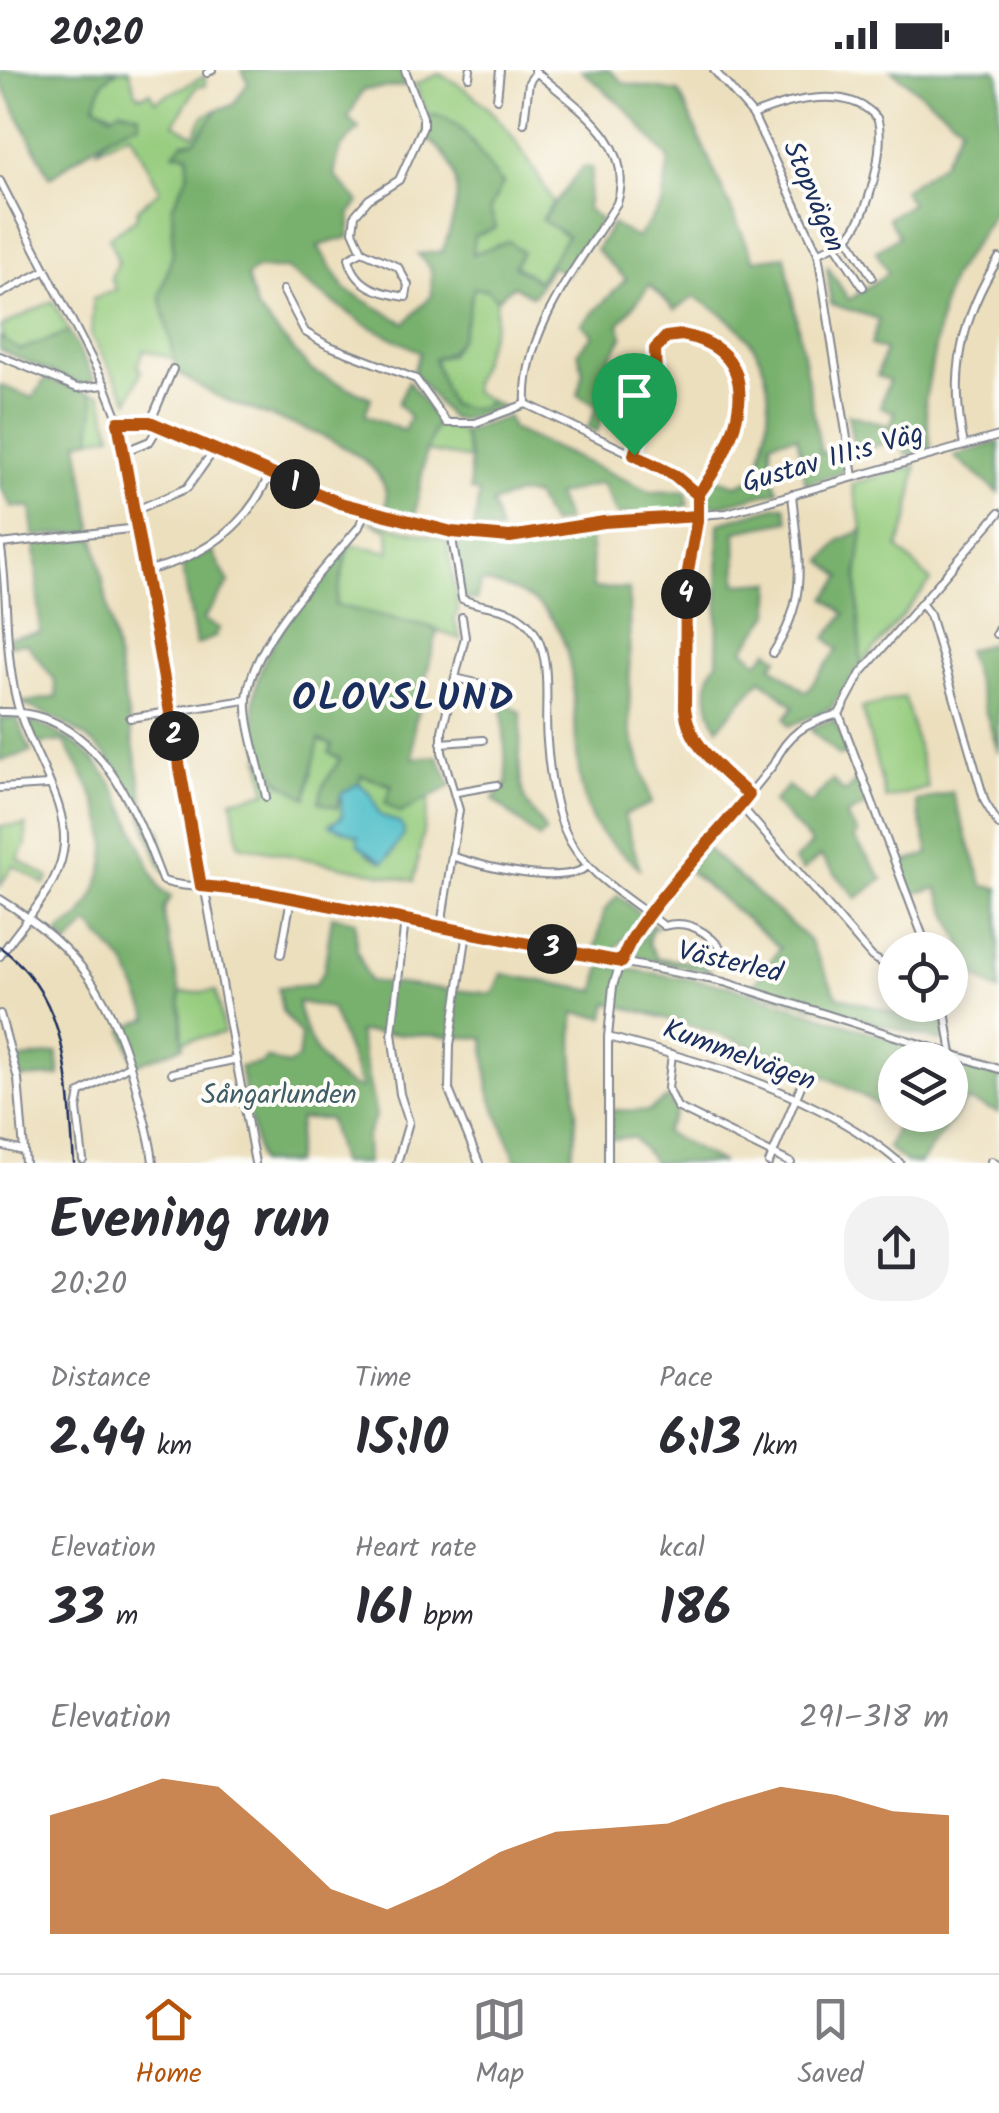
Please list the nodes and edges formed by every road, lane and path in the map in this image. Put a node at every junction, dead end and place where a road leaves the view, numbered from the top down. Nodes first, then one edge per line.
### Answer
1 (405, 70) edge
2 (500, 70) edge
3 (714, 70) edge
4 (535, 71) edge
5 (497, 100) dead end
6 (753, 114) junction
7 (524, 123) dead end
8 (0, 181) edge
9 (848, 237) junction
10 (835, 244) junction
11 (362, 251) junction
12 (818, 253) junction
13 (999, 258) edge
14 (46, 270) junction
15 (872, 277) dead end
16 (863, 287) dead end
17 (283, 290) dead end
18 (0, 294) edge
19 (0, 356) edge
20 (173, 368) dead end
21 (105, 385) junction
22 (526, 404) junction
23 (118, 422) junction
24 (150, 422) junction
25 (160, 426) junction
26 (999, 436) edge
27 (964, 446) junction
28 (215, 450) junction
29 (123, 452) junction
30 (634, 455) junction
31 (270, 473) junction
32 (853, 477) junction
33 (792, 494) junction
34 (698, 495) junction
35 (134, 511) junction
36 (364, 512) junction
37 (999, 512) edge
38 (698, 516) junction
39 (137, 528) junction
40 (452, 532) junction
41 (0, 543) edge
42 (145, 571) junction
43 (922, 603) junction
44 (462, 618) dead end
45 (2, 641) edge
46 (773, 653) dead end
47 (455, 678) junction
48 (490, 686) dead end
49 (246, 700) junction
50 (0, 712) edge
51 (20, 712) junction
52 (170, 712) junction
53 (839, 714) junction
54 (130, 718) dead end
55 (483, 740) dead end
56 (442, 743) junction
57 (48, 785) junction
58 (497, 785) dead end
59 (0, 788) edge
60 (457, 792) junction
61 (749, 795) junction
62 (266, 797) dead end
63 (741, 806) junction
64 (999, 825) edge
65 (454, 857) junction
66 (588, 866) junction
67 (201, 886) junction
68 (290, 898) junction
69 (0, 899) edge
70 (650, 915) junction
71 (28, 916) junction
72 (405, 920) junction
73 (441, 926) junction
74 (467, 932) junction
75 (921, 932) edge
76 (282, 954) dead end
77 (0, 956) edge
78 (878, 960) edge
79 (622, 962) junction
80 (732, 965) dead end
81 (0, 1014) edge
82 (608, 1037) junction
83 (917, 1042) edge
84 (672, 1054) junction
85 (968, 1059) edge
86 (233, 1060) junction
87 (130, 1065) junction
88 (999, 1069) edge
89 (172, 1073) dead end
90 (803, 1081) dead end
91 (796, 1098) junction
92 (0, 1145) edge
93 (24, 1151) junction
94 (774, 1153) junction
95 (83, 1160) dead end
96 (25, 1163) edge
97 (153, 1163) edge
98 (255, 1163) edge
99 (396, 1163) edge
100 (478, 1163) edge
101 (608, 1163) edge
102 (769, 1163) edge
103 (790, 1163) edge
104 (900, 1163) edge

1 - 11 street
2 - 5 street
3 - 6 street, Stopvägen
4 - 7 street
4 - 22 street
6 - 9 street
6 - 12 street, Stopvägen
8 - 14 street
9 - 10 street
9 - 15 street
10 - 12 street
10 - 16 street
11 - 11 street
12 - 32 street, Stopvägen
13 - 27 street
14 - 18 street
14 - 21 street
17 - 22 street
19 - 21 street
20 - 24 street
21 - 23 street
22 - 30 street
23 - 24 street, Gustav III:s Väg
23 - 29 street
24 - 25 street, Gustav III:s Väg
25 - 28 street, Gustav III:s Väg
25 - 29 street
26 - 27 street, Gustav III:s Väg
27 - 32 street, Gustav III:s Väg
28 - 31 street, Gustav III:s Väg
28 - 35 street
29 - 35 street
30 - 34 street
30 - 34 street
31 - 36 street, Gustav III:s Väg
31 - 42 street
32 - 33 street, Gustav III:s Väg
33 - 38 street, Gustav III:s Väg
33 - 46 street
34 - 38 street
35 - 39 street
36 - 40 street, Gustav III:s Väg
36 - 49 street
37 - 43 street
38 - 40 street, Gustav III:s Väg
38 - 61 street
39 - 41 street
39 - 42 street
40 - 66 street
41 - 45 street
42 - 52 street
43 - 53 street
43 - 64 street
44 - 47 street
45 - 51 street
47 - 48 street
47 - 56 street
49 - 52 street
49 - 62 street
50 - 51 street, Västerled
51 - 57 street
51 - 67 street, Västerled
52 - 54 street
52 - 67 street
53 - 61 street
53 - 75 street
55 - 56 street
56 - 60 street
57 - 59 street
57 - 71 street
58 - 60 street
60 - 65 street
61 - 63 street
63 - 70 street
63 - 78 street
65 - 66 street
65 - 73 street
66 - 70 street
67 - 68 street, Västerled
67 - 86 street
68 - 72 street, Västerled
68 - 76 street
69 - 71 street
70 - 79 street
70 - 80 street
71 - 77 street
71 - 87 street
72 - 73 street, Västerled
72 - 99 street
73 - 74 street, Västerled
74 - 79 street, Västerled
74 - 100 street
79 - 82 street
79 - 83 street, Västerled
81 - 93 street
82 - 84 street, Kummelvägen
82 - 101 street
84 - 91 street, Kummelvägen
84 - 94 street
85 - 88 street, Västerled
86 - 89 street
86 - 98 street
87 - 95 street
87 - 97 street
90 - 91 street
91 - 94 street
91 - 104 street, Kummelvägen
92 - 93 street
93 - 96 street
94 - 102 street
94 - 103 street

